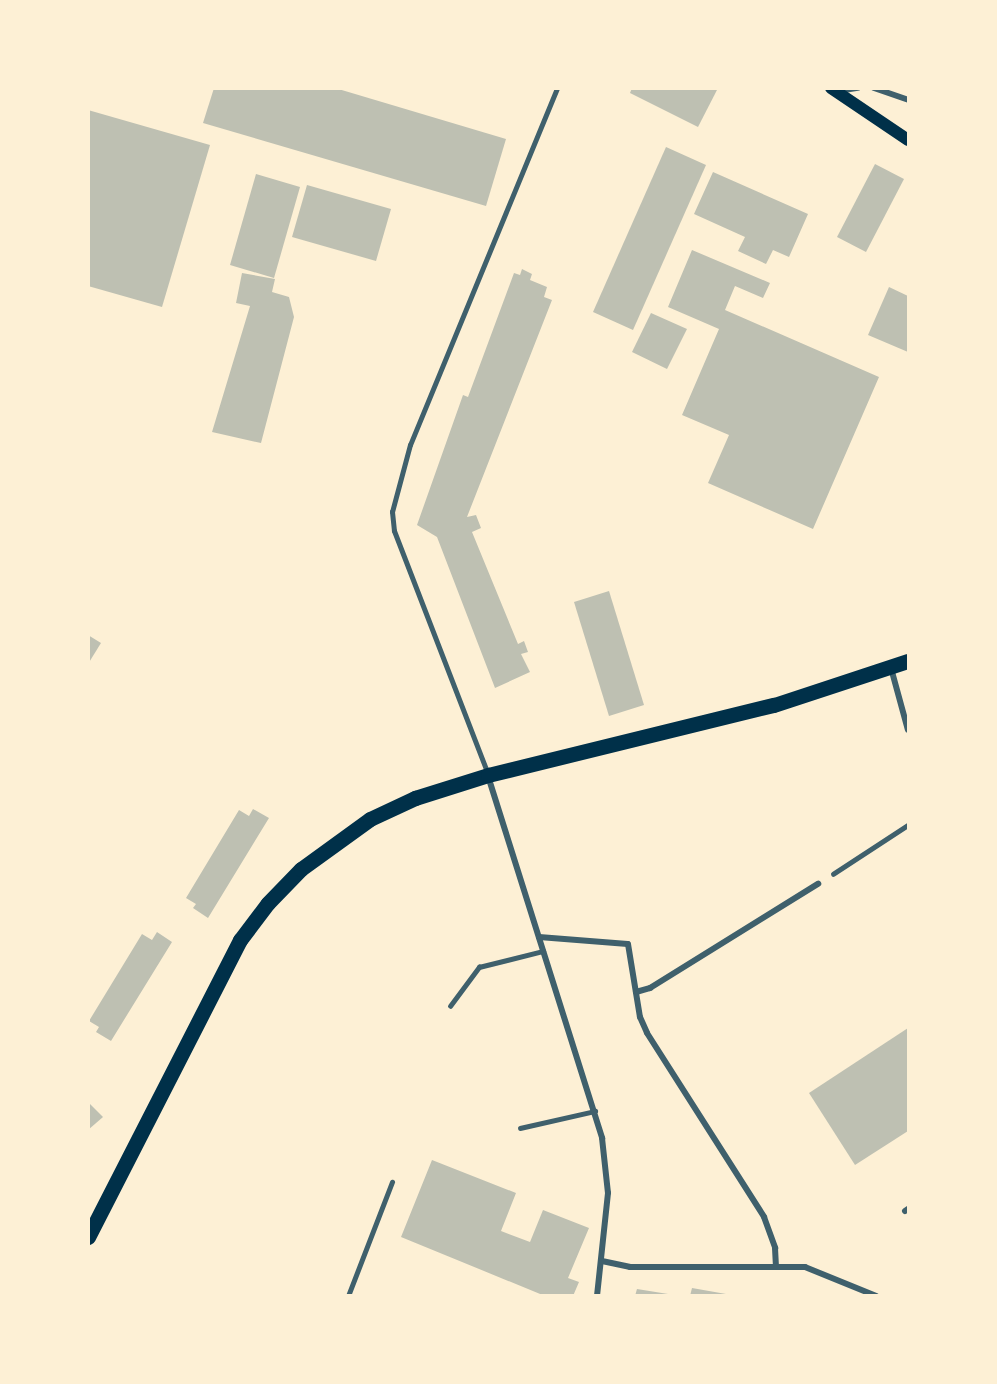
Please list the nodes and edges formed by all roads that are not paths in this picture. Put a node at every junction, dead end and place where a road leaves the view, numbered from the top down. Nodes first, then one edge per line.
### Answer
1 (557, 88) edge
2 (858, 88) edge
3 (874, 88) edge
4 (833, 90) edge
5 (909, 100) edge
6 (909, 140) edge
7 (909, 662) edge
8 (890, 667) junction
9 (909, 730) edge
10 (488, 775) junction
11 (909, 825) edge
12 (833, 874) dead end
13 (818, 884) dead end
14 (539, 937) junction
15 (543, 951) junction
16 (636, 992) junction
17 (450, 1006) dead end
18 (595, 1111) junction
19 (520, 1128) dead end
20 (392, 1182) dead end
21 (94, 1215) edge
22 (88, 1238) edge
23 (602, 1261) junction
24 (776, 1268) junction
25 (348, 1296) edge
26 (597, 1296) edge
27 (876, 1296) edge

1 - 10 lane
2 - 4 street
3 - 5 street
4 - 6 main road
7 - 8 main road
8 - 9 street
8 - 10 main road
10 - 14 street
10 - 21 main road
11 - 12 lane
13 - 16 street
14 - 15 street
14 - 16 street
15 - 17 lane
15 - 18 street
16 - 24 street
18 - 19 lane
18 - 23 street
20 - 25 lane
21 - 22 main road
23 - 24 street
23 - 26 street
24 - 27 street

